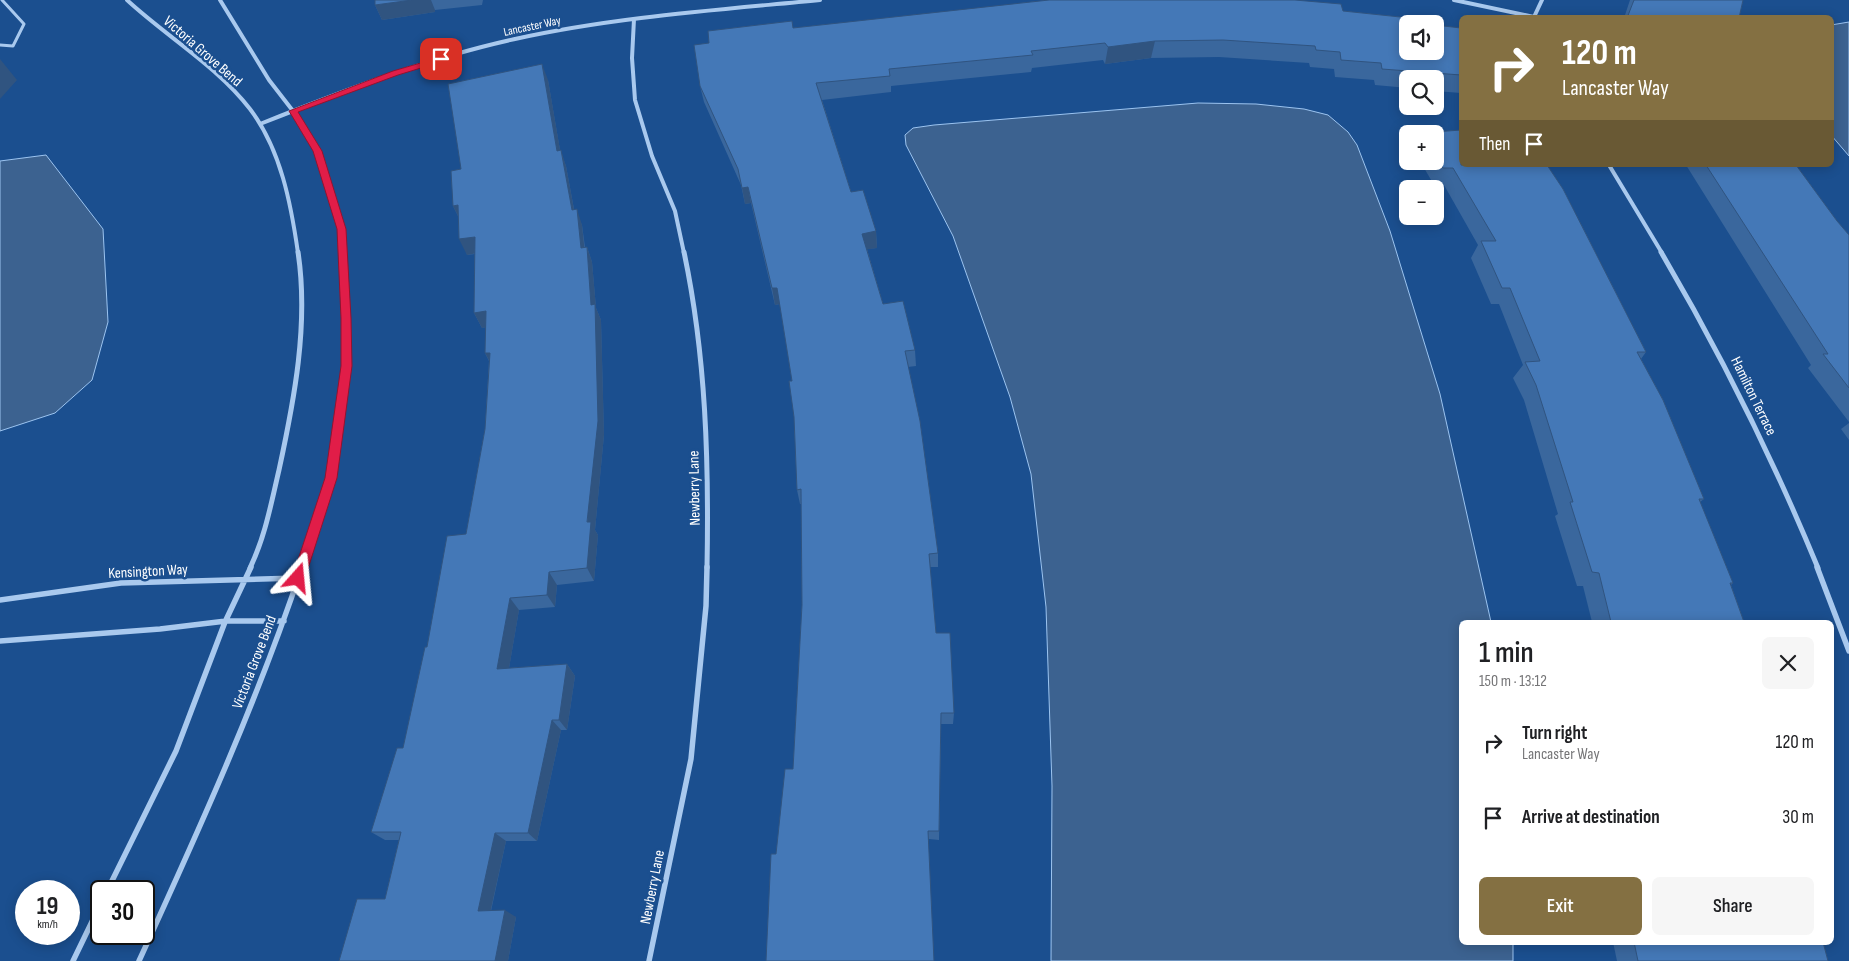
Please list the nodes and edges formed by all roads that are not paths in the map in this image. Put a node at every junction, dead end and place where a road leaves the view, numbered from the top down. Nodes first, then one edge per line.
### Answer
1 (2, 0) edge
2 (127, 0) edge
3 (220, 0) edge
4 (820, 0) edge
5 (1454, 0) edge
6 (1542, 0) edge
7 (1525, 15) edge
8 (1535, 15) edge
9 (634, 19) junction
10 (0, 45) edge
11 (293, 111) junction
12 (260, 124) junction
13 (1610, 167) edge
14 (298, 578) junction
15 (244, 581) junction
16 (0, 600) edge
17 (226, 621) junction
18 (284, 621) junction
19 (0, 641) edge
20 (1849, 651) edge
21 (112, 880) edge
22 (90, 926) edge
23 (73, 961) edge
24 (139, 961) edge
25 (649, 961) edge

1 - 10 lane
2 - 12 street, Victoria Grove Bend
3 - 11 street, Victoria Grove Bend
4 - 9 street, Lancaster Way
5 - 7 street
6 - 8 street
9 - 11 street, Lancaster Way
9 - 25 street, Newberry Lane
11 - 12 street, Lancaster Way
11 - 14 street, Victoria Grove Bend
12 - 15 street, Victoria Grove Bend
13 - 20 street, Hamilton Terrace
14 - 15 street, Kensington Way
14 - 18 street, Victoria Grove Bend
15 - 16 street, Kensington Way
15 - 17 street, Victoria Grove Bend
17 - 18 street
17 - 19 street
17 - 21 street, Victoria Grove Bend
18 - 24 street, Victoria Grove Bend
22 - 23 street

